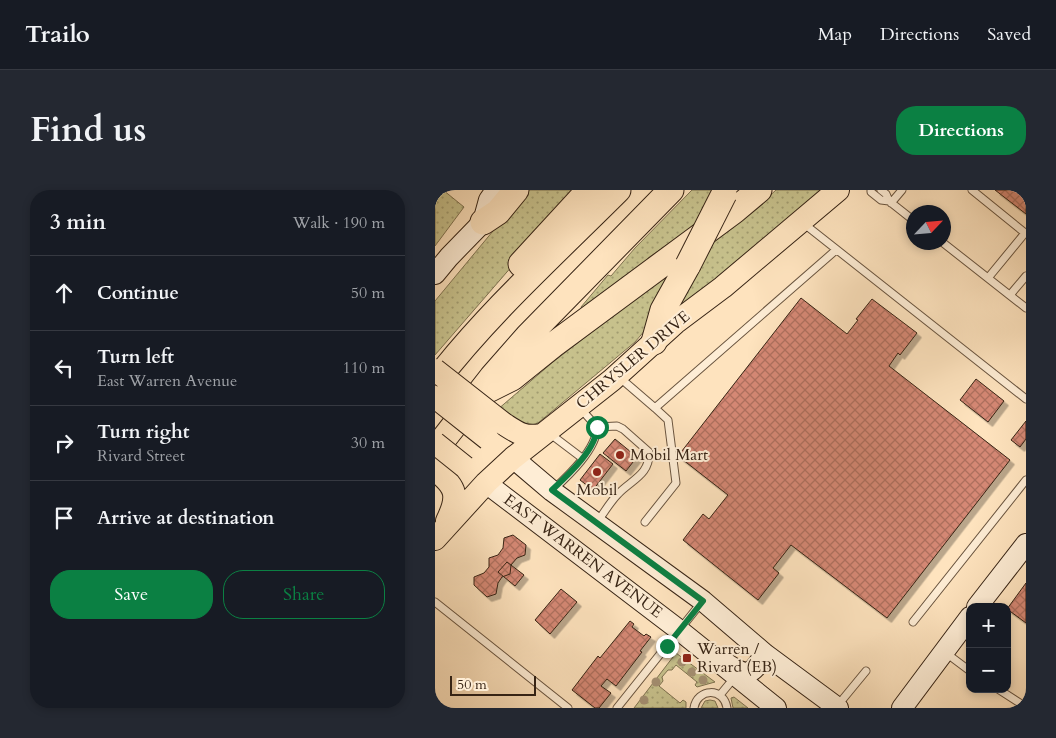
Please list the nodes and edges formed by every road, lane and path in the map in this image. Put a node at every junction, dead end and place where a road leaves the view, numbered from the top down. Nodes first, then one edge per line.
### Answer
1 (496, 190) edge
2 (516, 190) edge
3 (589, 190) edge
4 (618, 190) edge
5 (671, 190) edge
6 (759, 190) edge
7 (838, 190) edge
8 (871, 190) edge
9 (881, 190) edge
10 (902, 190) edge
11 (972, 190) edge
12 (725, 192) edge
13 (890, 202) junction
14 (906, 215) edge
15 (483, 222) junction
16 (801, 222) junction
17 (951, 249) edge
18 (836, 250) junction
19 (435, 274) edge
20 (1026, 276) edge
21 (988, 278) junction
22 (1010, 295) junction
23 (1026, 308) edge
24 (654, 342) junction
25 (459, 352) junction
26 (435, 370) edge
27 (616, 375) junction
28 (435, 382) edge
29 (478, 394) junction
30 (435, 397) edge
31 (1026, 399) edge
32 (579, 406) junction
33 (655, 408) junction
34 (597, 427) junction
35 (496, 432) junction
36 (544, 433) junction
37 (435, 443) edge
38 (435, 450) edge
39 (513, 458) junction
40 (582, 458) junction
41 (449, 472) edge
42 (1026, 480) edge
43 (486, 483) junction
44 (552, 490) junction
45 (529, 516) junction
46 (645, 522) dead end
47 (597, 523) junction
48 (439, 534) edge
49 (1026, 544) edge
50 (703, 601) junction
51 (435, 602) edge
52 (980, 603) edge
53 (913, 622) dead end
54 (966, 622) edge
55 (679, 630) junction
56 (698, 645) junction
57 (944, 651) junction
58 (765, 654) junction
59 (966, 668) edge
60 (866, 671) dead end
61 (736, 676) junction
62 (1004, 693) edge
63 (720, 695) junction
64 (837, 707) edge
65 (1026, 707) edge
66 (568, 708) edge
67 (617, 708) edge
68 (694, 708) edge
69 (727, 708) edge
70 (777, 708) edge
71 (901, 708) edge

1 - 15 main road
2 - 15 highway
3 - 25 highway
4 - 25 highway
5 - 29 highway
6 - 29 highway
7 - 16 main road, CHRYSLER DRIVE
8 - 13 lane
9 - 13 lane
10 - 13 lane
11 - 21 lane
12 - 24 highway, bridge
13 - 14 lane
15 - 19 main road
16 - 18 lane
16 - 24 main road, CHRYSLER DRIVE
17 - 21 lane
18 - 31 lane
18 - 33 lane
20 - 22 lane
21 - 22 lane
22 - 23 lane
24 - 27 main road, CHRYSLER DRIVE
25 - 28 highway
26 - 35 main road, bridge
27 - 32 main road, CHRYSLER DRIVE
27 - 33 lane
29 - 38 highway
30 - 35 main road, EAST WARREN AVENUE, bridge
32 - 34 lane
32 - 36 main road, CHRYSLER DRIVE
33 - 46 lane
34 - 40 lane
34 - 47 lane
35 - 36 main road
35 - 39 main road, EAST WARREN AVENUE
36 - 39 main road, CHRYSLER DRIVE
36 - 40 lane
37 - 41 main road, EAST WARREN AVENUE, bridge
39 - 43 main road, CHRYSLER DRIVE
39 - 44 main road, EAST WARREN AVENUE
40 - 44 lane
41 - 43 main road, EAST WARREN AVENUE
41 - 48 main road
42 - 53 lane
43 - 45 main road, EAST WARREN AVENUE
43 - 48 main road, CHRYSLER DRIVE
44 - 45 main road
44 - 47 main road, EAST WARREN AVENUE
45 - 55 main road, EAST WARREN AVENUE
47 - 50 main road, EAST WARREN AVENUE
49 - 52 main road
50 - 55 lane
50 - 58 main road, EAST WARREN AVENUE
51 - 66 lane
54 - 57 main road
55 - 56 main road, EAST WARREN AVENUE
55 - 67 lane
56 - 58 main road
56 - 61 main road, EAST WARREN AVENUE
57 - 59 lane
57 - 71 main road
58 - 64 main road, EAST WARREN AVENUE
60 - 64 lane
61 - 63 lane
61 - 70 main road, EAST WARREN AVENUE
62 - 65 lane
63 - 68 lane
63 - 69 lane

